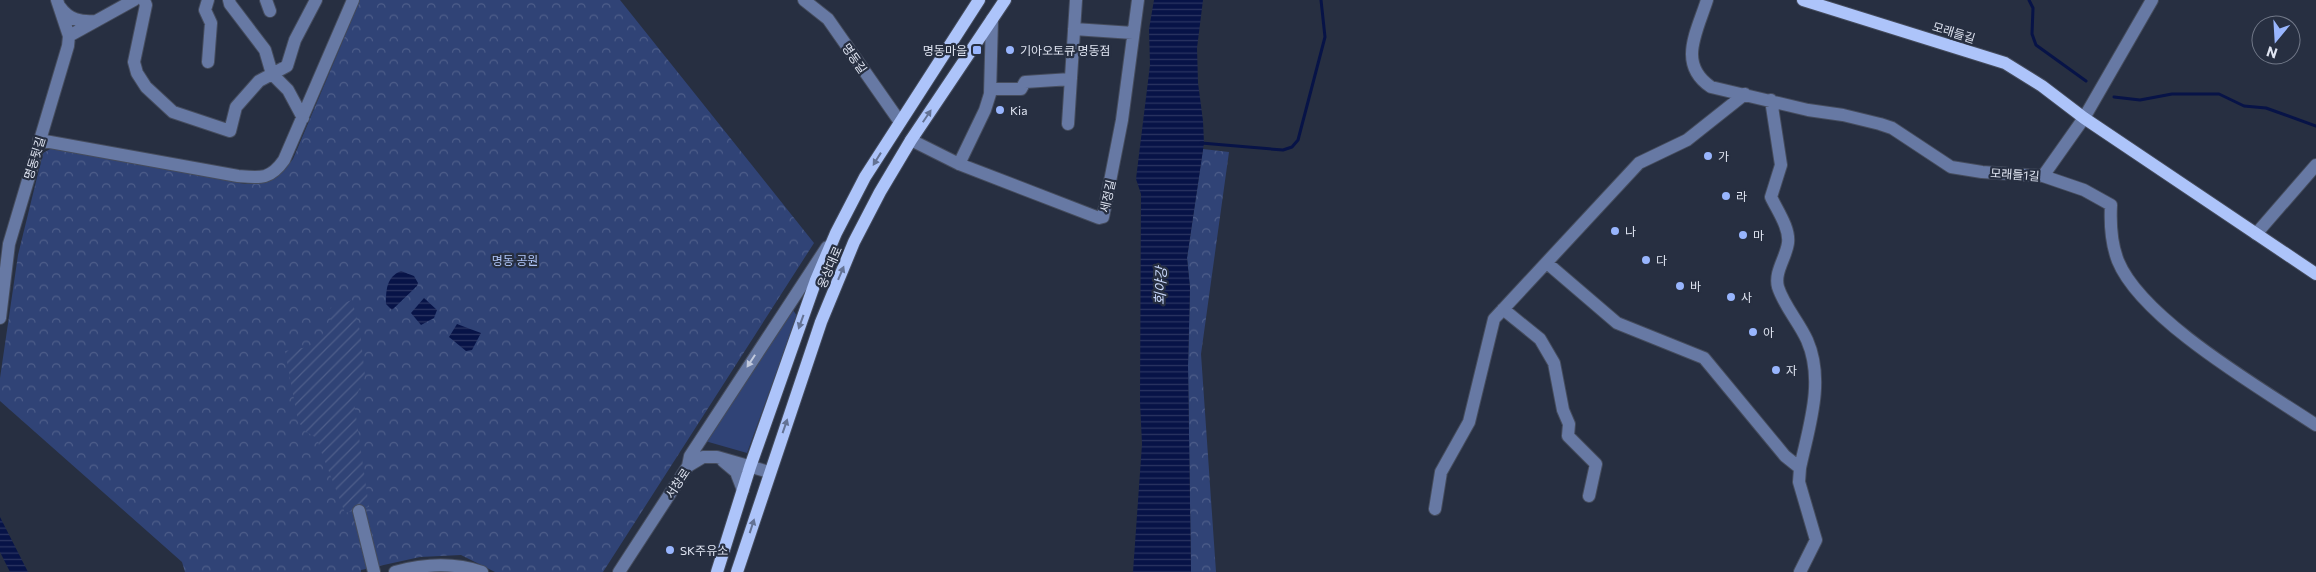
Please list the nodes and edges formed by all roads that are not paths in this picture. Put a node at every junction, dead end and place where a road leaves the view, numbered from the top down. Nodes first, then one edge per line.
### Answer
1 (134, 0) edge
2 (144, 0) edge
3 (208, 0) edge
4 (229, 0) edge
5 (316, 0) edge
6 (354, 0) edge
7 (804, 0) edge
8 (979, 0) edge
9 (1005, 0) edge
10 (1076, 0) edge
11 (1138, 0) edge
12 (1707, 0) edge
13 (1803, 0) edge
14 (2152, 0) edge
15 (58, 2) edge
16 (992, 19) junction
17 (95, 21) junction
18 (1074, 29) junction
19 (1133, 33) junction
20 (69, 36) junction
21 (208, 62) dead end
22 (272, 74) junction
23 (1070, 79) junction
24 (990, 89) junction
25 (1745, 94) junction
26 (1771, 100) junction
27 (303, 118) junction
28 (2084, 118) junction
29 (900, 122) junction
30 (1068, 124) dead end
31 (39, 140) junction
32 (911, 140) junction
33 (959, 164) junction
34 (2316, 165) edge
35 (2043, 176) junction
36 (836, 233) junction
37 (2256, 234) junction
38 (1547, 263) junction
39 (2316, 274) edge
40 (1503, 310) junction
41 (0, 318) edge
42 (2316, 425) edge
43 (717, 457) junction
44 (688, 466) junction
45 (750, 467) junction
46 (1800, 468) junction
47 (769, 472) junction
48 (743, 490) junction
49 (1589, 496) dead end
50 (1435, 510) dead end
51 (359, 511) dead end
52 (374, 572) edge
53 (395, 572) edge
54 (482, 572) edge
55 (619, 572) edge
56 (717, 572) edge
57 (737, 572) edge
58 (1800, 572) edge

1 - 17 street
2 - 22 street
3 - 21 street
4 - 22 street
5 - 22 street
6 - 27 street
7 - 29 street, 명동길
8 - 29 main road, 웅상대로
9 - 16 main road, 웅상대로
10 - 18 street
11 - 19 street, 세정길
12 - 25 street, 모래들1길
13 - 28 main road, 모래들길
14 - 28 street
15 - 17 street
15 - 20 street
16 - 24 street
32 -> 16 main road, 웅상대로
17 - 20 street
18 - 19 street
18 - 23 street
19 - 33 street, 세정길
20 - 31 street, 명동뒷길
22 - 27 street
23 - 24 street
23 - 30 street
24 - 33 street
25 - 26 street, 모래들1길
25 - 38 street
26 - 35 street, 모래들1길
26 - 46 street
27 - 31 street
28 - 35 street
28 - 37 main road, 모래들길
29 -> 36 main road, 웅상대로
31 - 41 street, 명동뒷길
32 - 33 street, 세정길
47 -> 32 main road, 웅상대로
34 - 37 street
35 - 42 street, 모래들1길
36 -> 44 street
36 -> 45 main road, 웅상대로
37 - 39 main road, 모래들길
38 - 40 street
38 - 46 street
40 - 49 street
40 - 50 street
43 - 44 street, 서창로
43 - 45 street
43 - 48 street
44 - 55 street, 서창로
45 - 47 street
45 - 48 main road, 웅상대로
46 - 58 street
57 -> 47 main road, 웅상대로
48 - 56 main road, 웅상대로
51 - 52 street
53 - 54 street

